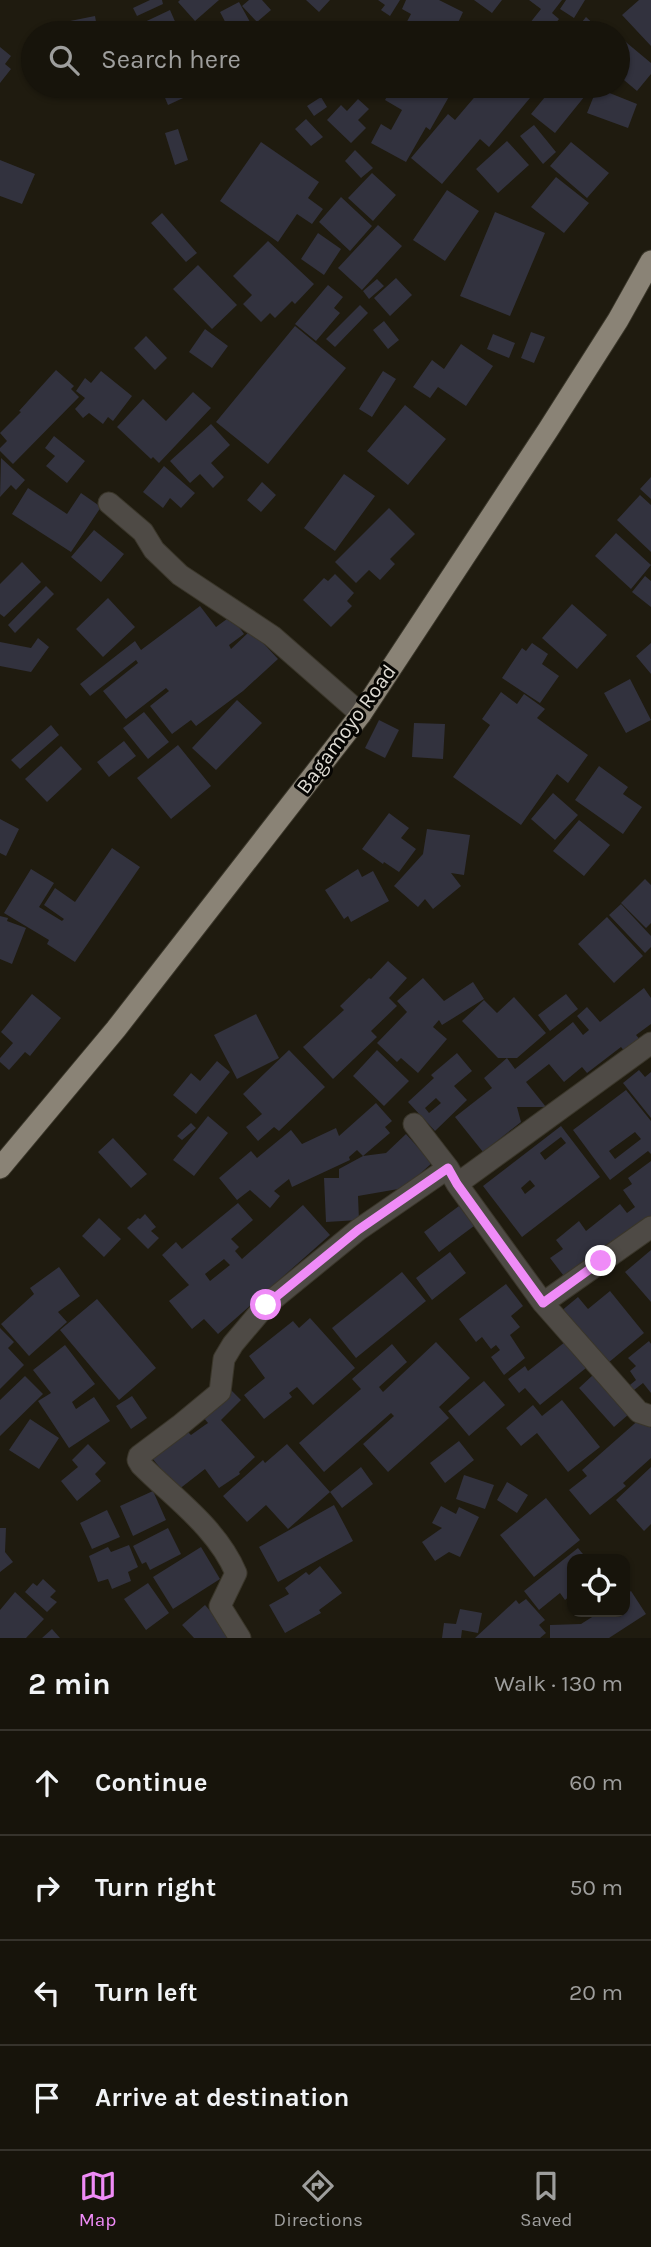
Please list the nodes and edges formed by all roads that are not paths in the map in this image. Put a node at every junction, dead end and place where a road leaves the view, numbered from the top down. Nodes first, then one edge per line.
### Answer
1 (651, 261) edge
2 (109, 503) dead end
3 (361, 714) junction
4 (651, 1043) edge
5 (414, 1124) dead end
6 (0, 1168) edge
7 (453, 1176) junction
8 (651, 1227) edge
9 (543, 1303) junction
10 (651, 1416) edge
11 (240, 1638) edge

1 - 3 highway, Bagamoyo Road
2 - 3 street
3 - 6 highway, Bagamoyo Road
4 - 7 street
5 - 7 street
7 - 9 street
7 - 11 street
8 - 9 street
9 - 10 street

